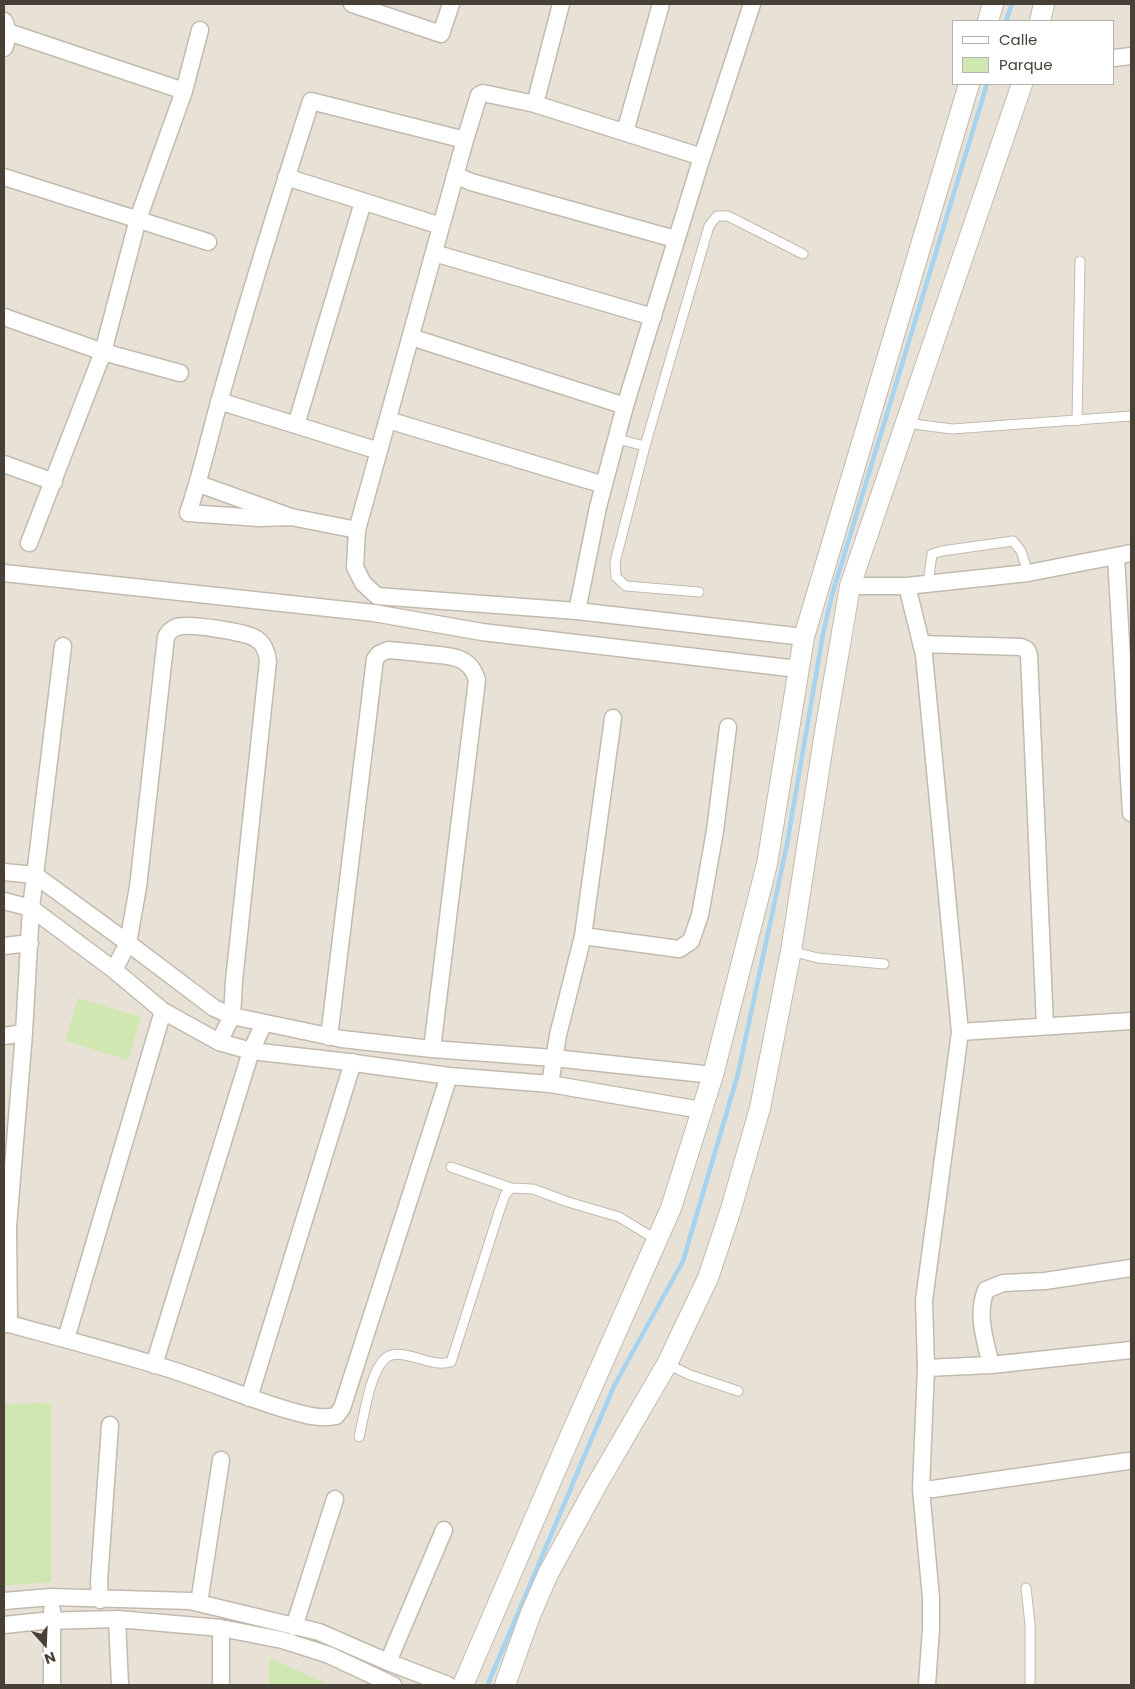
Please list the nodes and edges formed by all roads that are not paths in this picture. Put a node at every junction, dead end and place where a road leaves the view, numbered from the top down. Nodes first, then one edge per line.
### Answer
1 (352, 4) edge
2 (451, 4) edge
3 (561, 4) edge
4 (661, 4) edge
5 (752, 4) edge
6 (993, 4) edge
7 (1044, 4) edge
8 (988, 20) edge
9 (1040, 20) edge
10 (200, 30) dead end
11 (5, 34) edge
12 (1131, 56) edge
13 (1115, 58) edge
14 (969, 85) edge
15 (1022, 85) edge
16 (184, 91) junction
17 (535, 104) junction
18 (625, 132) junction
19 (465, 140) junction
20 (702, 157) junction
21 (455, 175) junction
22 (4, 177) edge
23 (286, 177) junction
24 (363, 202) junction
25 (138, 219) junction
26 (441, 226) junction
27 (675, 239) junction
28 (208, 242) dead end
29 (434, 253) junction
30 (803, 254) dead end
31 (1080, 261) dead end
32 (4, 317) edge
33 (653, 317) junction
34 (411, 337) junction
35 (103, 352) junction
36 (180, 373) dead end
37 (219, 401) junction
38 (625, 406) junction
39 (1131, 416) edge
40 (388, 420) junction
41 (1077, 421) junction
42 (906, 423) junction
43 (296, 425) junction
44 (617, 439) junction
45 (645, 446) junction
46 (379, 451) junction
47 (4, 464) edge
48 (54, 482) junction
49 (199, 484) junction
50 (604, 485) junction
51 (291, 518) junction
52 (357, 530) junction
53 (29, 543) dead end
54 (1124, 555) edge
55 (4, 572) edge
56 (1028, 573) junction
57 (928, 584) junction
58 (850, 586) junction
59 (906, 586) junction
60 (699, 592) dead end
61 (577, 611) junction
62 (804, 637) junction
63 (921, 644) junction
64 (63, 646) dead end
65 (798, 669) junction
66 (613, 718) dead end
67 (728, 727) dead end
68 (1131, 813) edge
69 (4, 872) edge
70 (35, 875) junction
71 (4, 901) edge
72 (30, 908) junction
73 (583, 936) junction
74 (30, 943) junction
75 (128, 943) junction
76 (4, 946) edge
77 (791, 951) junction
78 (884, 964) dead end
79 (114, 970) junction
80 (163, 1011) junction
81 (232, 1016) junction
82 (1131, 1021) edge
83 (264, 1023) junction
84 (1045, 1026) junction
85 (960, 1032) junction
86 (24, 1033) junction
87 (4, 1036) edge
88 (336, 1038) junction
89 (219, 1042) junction
90 (432, 1049) junction
91 (251, 1051) junction
92 (554, 1058) junction
93 (346, 1061) junction
94 (713, 1075) junction
95 (449, 1076) junction
96 (550, 1084) junction
97 (701, 1110) junction
98 (10, 1124) edge
99 (451, 1167) dead end
100 (511, 1188) junction
101 (6, 1227) edge
102 (657, 1240) junction
103 (1131, 1268) edge
104 (6, 1324) edge
105 (66, 1339) junction
106 (1131, 1350) edge
107 (667, 1364) junction
108 (154, 1365) junction
109 (992, 1365) junction
110 (926, 1368) junction
111 (738, 1391) dead end
112 (249, 1398) junction
113 (110, 1425) dead end
114 (359, 1437) dead end
115 (221, 1460) dead end
116 (1128, 1461) dead end
117 (921, 1489) junction
118 (335, 1499) dead end
119 (444, 1530) dead end
120 (1026, 1588) dead end
121 (51, 1597) junction
122 (100, 1600) junction
123 (4, 1601) edge
124 (199, 1603) junction
125 (117, 1619) junction
126 (52, 1621) junction
127 (4, 1624) edge
128 (294, 1627) junction
129 (222, 1628) junction
130 (516, 1652) junction
131 (388, 1662) junction
132 (52, 1685) edge
133 (120, 1685) edge
134 (221, 1685) edge
135 (394, 1685) edge
136 (448, 1685) edge
137 (464, 1685) edge
138 (492, 1685) edge
139 (504, 1685) edge
140 (927, 1685) edge
141 (1030, 1685) edge

1 - 2 street
3 - 17 street
4 - 18 street
5 - 20 street
6 - 8 street
7 - 9 street
10 - 16 street
11 - 16 street
12 - 13 street
14 - 62 street
15 - 42 street
16 - 25 street
17 - 18 street
17 - 19 street
18 - 20 street
19 - 21 street
19 - 23 street
20 - 27 street
21 - 26 street
21 - 27 street
22 - 25 street
23 - 24 street
23 - 37 street
24 - 26 street
24 - 43 street
25 - 28 street
25 - 35 street
26 - 29 street
27 - 33 street
29 - 33 street
29 - 34 street
30 - 45 lane
31 - 41 lane
32 - 35 street
33 - 38 street
34 - 38 street
34 - 40 street
35 - 36 street
35 - 48 street
37 - 43 street
37 - 49 street
38 - 44 street
39 - 41 lane
40 - 46 street
40 - 50 street
41 - 42 lane
42 - 58 street
43 - 46 street
44 - 45 lane
44 - 50 street
45 - 60 lane
46 - 52 street
47 - 48 street
48 - 53 street
49 - 51 street
49 - 51 street
50 - 61 street
51 - 52 street
52 - 61 street
54 - 56 street
54 - 68 street
55 - 65 street
56 - 57 street
56 - 57 lane
57 - 59 street
58 - 59 street
58 - 77 street
59 - 63 street
61 - 62 street
62 - 65 street
63 - 84 street
63 - 85 street
64 - 70 street
65 - 94 street
66 - 73 street
67 - 73 street
69 - 70 street
70 - 72 street
70 - 75 street
71 - 72 street
72 - 74 street
72 - 79 street
73 - 92 street
74 - 76 street
74 - 86 street
75 - 79 street
75 - 81 street
75 - 81 street
77 - 78 lane
77 - 107 street
79 - 80 street
80 - 89 street
80 - 105 street
81 - 83 street
81 - 89 street
82 - 84 street
83 - 88 street
83 - 91 street
84 - 85 street
85 - 110 street
86 - 87 street
86 - 98 street
88 - 90 street
88 - 90 street
88 - 93 street
89 - 91 street
90 - 92 street
91 - 93 street
91 - 108 street
92 - 94 street
92 - 96 street
93 - 95 street
93 - 112 street
94 - 97 street
95 - 96 street
95 - 112 street
96 - 97 street
97 - 102 street
98 - 101 street
99 - 100 lane
100 - 102 lane
100 - 114 lane
101 - 104 street
102 - 137 street
103 - 109 street
104 - 105 street
105 - 108 street
106 - 109 street
107 - 111 lane
107 - 130 street
108 - 112 street
109 - 110 street
110 - 117 street
113 - 122 street
115 - 124 street
116 - 117 street
117 - 140 street
118 - 128 street
119 - 131 street
120 - 141 lane
121 - 122 street
121 - 123 street
121 - 126 street
122 - 124 street
124 - 128 street
125 - 126 street
125 - 129 street
125 - 133 street
126 - 127 street
126 - 132 street
128 - 131 street
129 - 134 street
129 - 135 street
130 - 138 street
130 - 139 street
131 - 136 street

